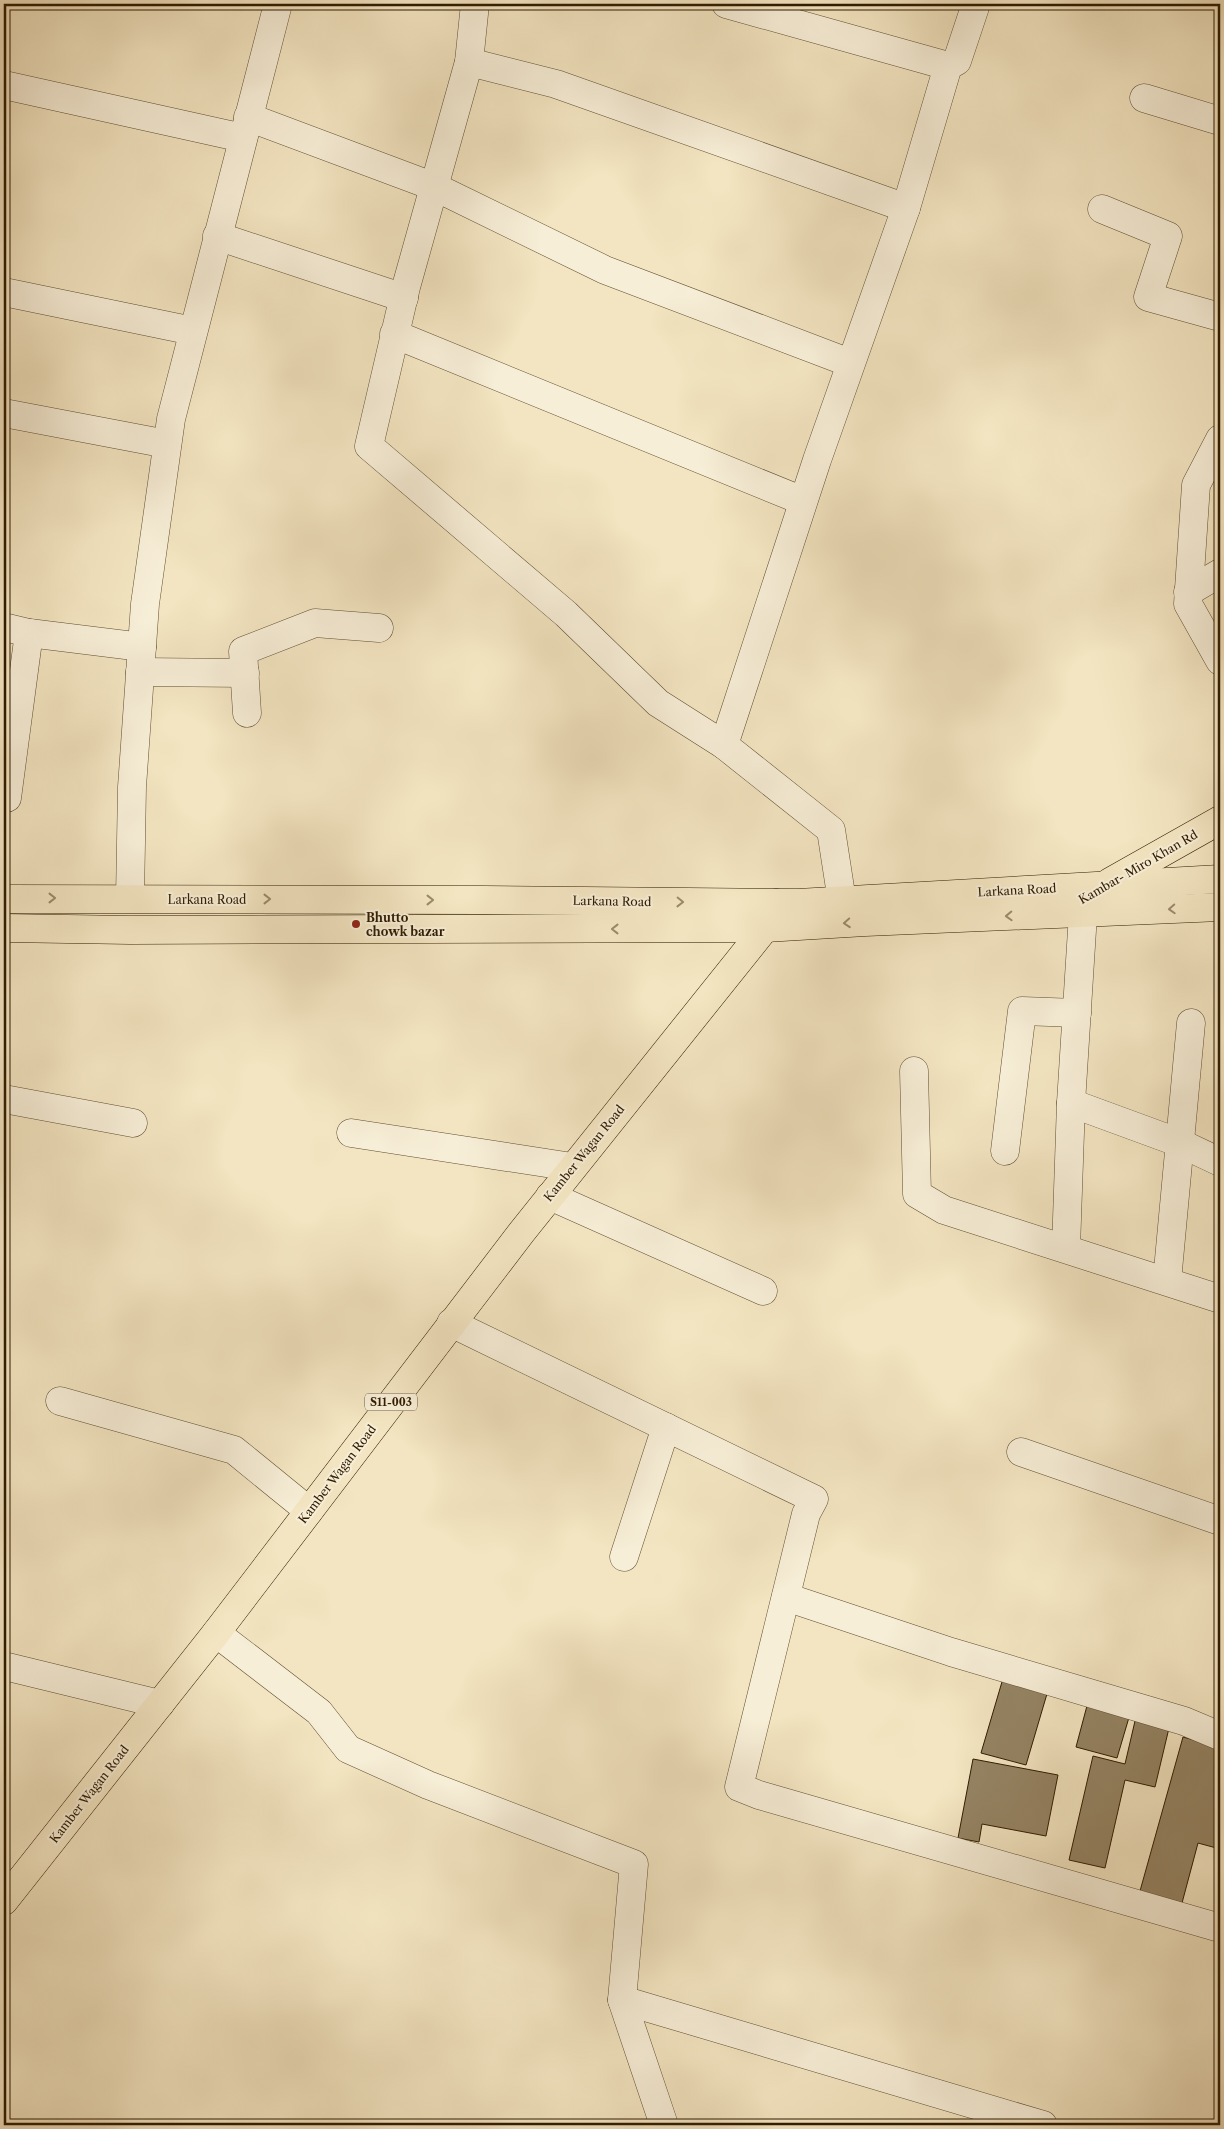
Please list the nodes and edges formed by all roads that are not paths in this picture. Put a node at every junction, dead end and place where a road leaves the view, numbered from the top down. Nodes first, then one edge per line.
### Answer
1 (278, 4) edge
2 (475, 4) edge
3 (726, 4) edge
4 (976, 4) edge
5 (470, 62) junction
6 (948, 66) junction
7 (4, 86) edge
8 (1144, 98) dead end
9 (1220, 121) edge
10 (246, 128) junction
11 (435, 187) junction
12 (906, 208) junction
13 (1102, 210) dead end
14 (217, 236) junction
15 (4, 292) edge
16 (404, 298) junction
17 (1220, 317) edge
18 (193, 331) junction
19 (394, 334) junction
20 (850, 363) junction
21 (4, 413) edge
22 (1220, 439) edge
23 (168, 444) junction
24 (803, 501) junction
25 (1220, 573) edge
26 (1188, 592) junction
27 (379, 628) dead end
28 (16, 630) edge
29 (141, 660) junction
30 (1220, 661) edge
31 (245, 672) junction
32 (247, 713) dead end
33 (724, 745) junction
34 (7, 798) dead end
35 (1220, 820) edge
36 (1220, 879) edge
37 (1105, 885) junction
38 (130, 898) junction
39 (4, 899) edge
40 (842, 901) junction
41 (776, 903) junction
42 (1220, 907) edge
43 (1055, 914) junction
44 (1083, 914) junction
45 (4, 928) edge
46 (765, 928) junction
47 (1077, 1013) junction
48 (1191, 1022) dead end
49 (914, 1071) dead end
50 (4, 1099) edge
51 (1071, 1103) junction
52 (133, 1123) dead end
53 (351, 1132) dead end
54 (1180, 1143) junction
55 (1005, 1151) dead end
56 (1220, 1162) edge
57 (572, 1167) junction
58 (550, 1196) junction
59 (1066, 1248) junction
60 (1167, 1281) junction
61 (763, 1291) dead end
62 (1220, 1299) edge
63 (451, 1323) junction
64 (60, 1401) dead end
65 (666, 1427) junction
66 (1021, 1452) dead end
67 (309, 1511) junction
68 (1220, 1521) edge
69 (624, 1557) dead end
70 (786, 1597) junction
71 (216, 1633) junction
72 (4, 1666) edge
73 (160, 1704) junction
74 (1220, 1736) edge
75 (4, 1901) edge
76 (1220, 1928) edge
77 (622, 2000) junction
78 (664, 2125) edge
79 (1043, 2125) edge

1 - 10 street
2 - 5 street
3 - 6 street
4 - 6 street
5 - 11 street
5 - 12 street
6 - 12 street
7 - 10 street
8 - 9 street
10 - 11 street
10 - 14 street
11 - 16 street
11 - 20 street
12 - 20 street
13 - 17 street
14 - 16 street
14 - 18 street
15 - 18 street
16 - 19 street
18 - 23 street
19 - 24 street
19 - 33 street
20 - 24 street
21 - 23 street
22 - 26 street
23 - 29 street
24 - 33 street
25 - 26 street
26 - 30 street
27 - 31 street
28 - 29 street
28 - 34 street
29 - 31 street
29 - 38 street
31 - 32 street
33 - 40 street
35 - 37 main road, Kambar- Miro Khan Rd
36 - 37 main road, Larkana Road
37 - 40 main road, Larkana Road
37 - 43 main road, Kambar- Miro Khan Rd
39 -> 38 main road, Larkana Road
38 -> 41 main road, Larkana Road
40 - 41 main road, Larkana Road
41 - 46 main road, Kamber Wagan Road / S11-003
42 -> 44 main road, Larkana Road
43 - 44 main road, Larkana Road
43 -> 46 main road, Larkana Road
44 - 47 street
46 -> 45 main road, Larkana Road
46 - 57 main road, Kamber Wagan Road / S11-003
47 - 51 street
47 - 55 street
48 - 54 street
49 - 59 street
50 - 52 street
51 - 54 street
51 - 59 street
53 - 57 street
54 - 56 street
54 - 60 street
57 - 58 main road, Kamber Wagan Road / S11-003
58 - 61 street
58 - 63 main road, Kamber Wagan Road / S11-003
59 - 60 street
60 - 62 street
63 - 65 street
63 - 67 main road, Kamber Wagan Road / S11-003
64 - 67 street
65 - 69 street
65 - 70 street
66 - 68 street
67 - 71 main road, Kamber Wagan Road / S11-003
70 - 74 street
70 - 76 street
71 - 73 main road, Kamber Wagan Road / S11-003
71 - 77 street
72 - 73 street
73 - 75 main road, Kamber Wagan Road / S11-003
77 - 78 street
77 - 79 street

